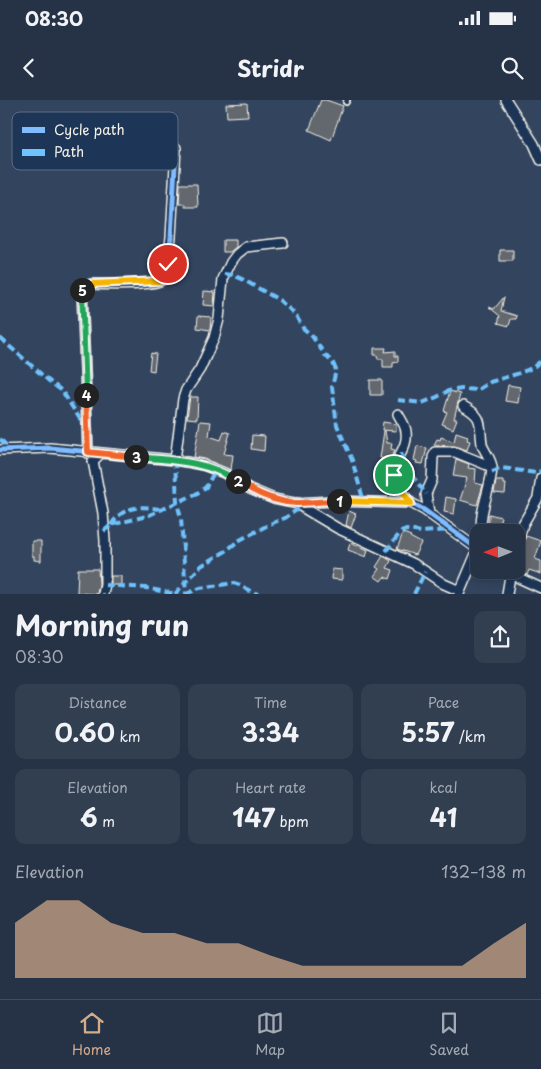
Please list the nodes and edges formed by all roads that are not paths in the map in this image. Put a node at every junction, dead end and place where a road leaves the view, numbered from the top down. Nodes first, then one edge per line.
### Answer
1 (506, 100) edge
2 (541, 160) edge
3 (175, 170) edge
4 (283, 243) dead end
5 (463, 406) dead end
6 (398, 414) dead end
7 (0, 450) edge
8 (88, 452) junction
9 (100, 454) junction
10 (175, 460) junction
11 (492, 467) junction
12 (541, 478) edge
13 (294, 503) junction
14 (411, 503) junction
15 (429, 513) junction
16 (481, 524) edge
17 (523, 524) edge
18 (470, 543) edge
19 (470, 568) edge
20 (508, 579) edge
21 (524, 579) edge
22 (541, 588) edge
23 (459, 593) edge
24 (103, 594) edge
25 (507, 594) edge

1 - 2 street
3 - 8 street
4 - 10 street
5 - 11 street
6 - 14 street
7 - 8 street
8 - 9 street
9 - 10 street
9 - 24 street
10 - 13 street
11 - 15 street
11 - 16 street
12 - 17 street
13 - 14 street
13 - 23 street
14 - 15 street
15 - 18 street
19 - 23 street
20 - 25 street
21 - 22 street

